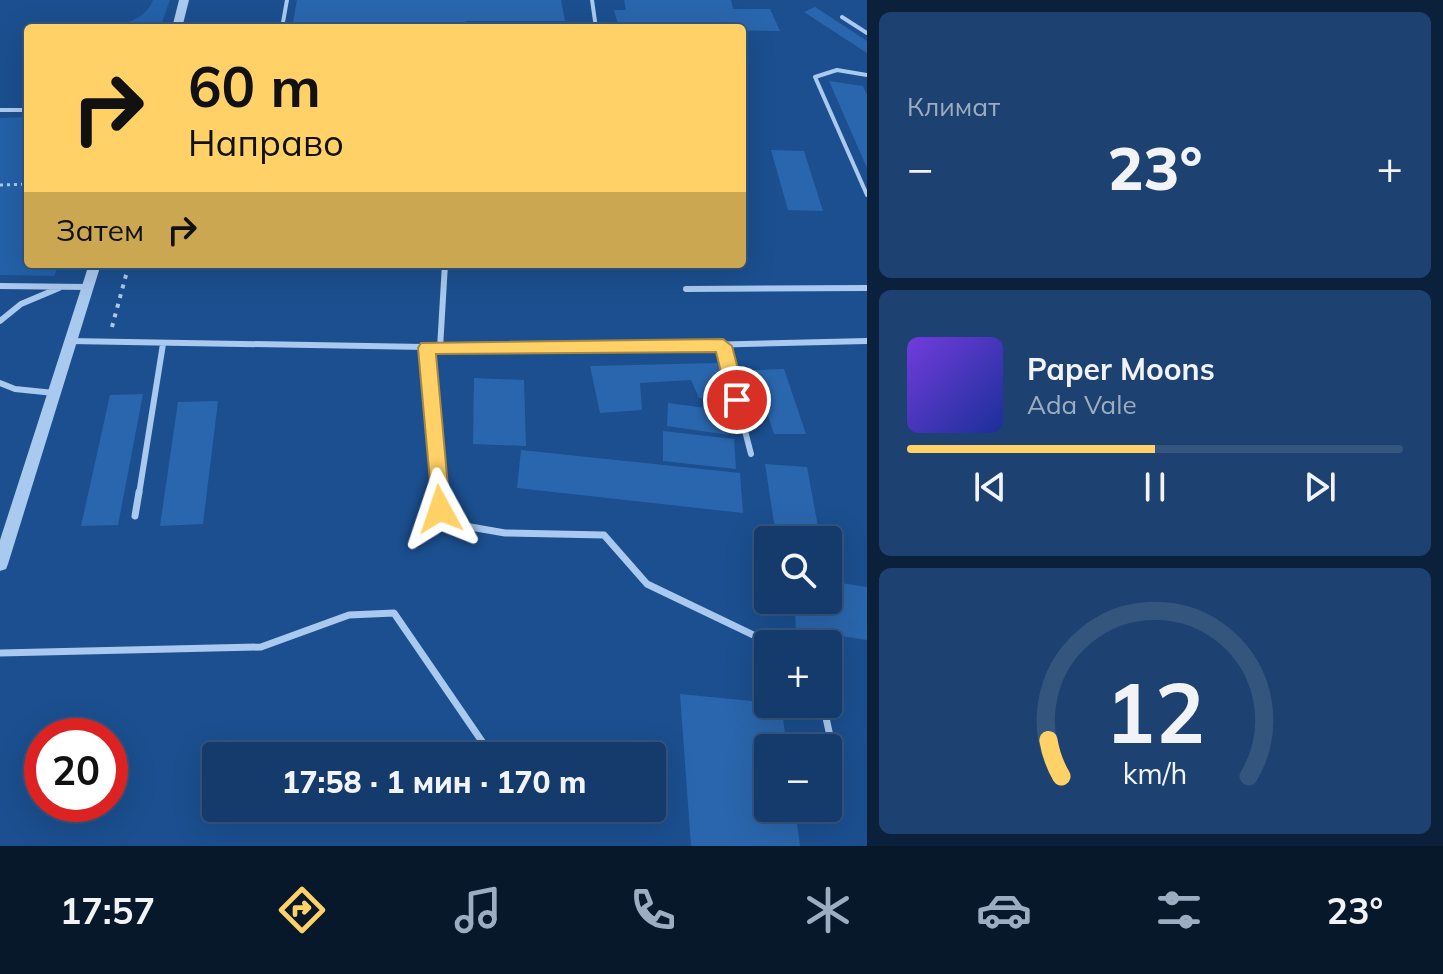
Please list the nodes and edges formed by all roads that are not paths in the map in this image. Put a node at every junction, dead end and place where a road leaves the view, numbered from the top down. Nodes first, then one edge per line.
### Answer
1 (184, 0) edge
2 (287, 0) edge
3 (592, 0) edge
4 (842, 17) dead end
5 (178, 24) edge
6 (283, 24) edge
7 (595, 24) edge
8 (867, 33) edge
9 (867, 75) edge
10 (0, 110) edge
11 (24, 110) edge
12 (867, 195) edge
13 (94, 268) edge
14 (445, 268) edge
15 (0, 286) edge
16 (62, 287) junction
17 (87, 287) junction
18 (867, 288) edge
19 (686, 289) dead end
20 (0, 321) edge
21 (70, 341) junction
22 (867, 341) edge
23 (163, 344) junction
24 (723, 346) junction
25 (427, 348) junction
26 (440, 348) junction
27 (0, 383) edge
28 (54, 393) junction
29 (751, 454) dead end
30 (135, 516) dead end
31 (0, 564) edge
32 (754, 635) edge
33 (0, 653) edge
34 (482, 742) edge

1 - 5 street
2 - 6 lane
3 - 7 lane
4 - 8 lane
9 - 12 lane
10 - 11 lane
13 - 17 street
14 - 26 lane
15 - 16 lane
16 - 17 lane
16 - 20 lane
17 - 21 street
18 - 19 lane
21 - 23 lane
21 - 28 street
22 - 24 lane
23 - 25 lane
23 - 30 lane
24 - 26 lane
24 - 29 lane
25 - 26 lane
25 - 32 lane
27 - 28 lane
28 - 31 street
33 - 34 lane

